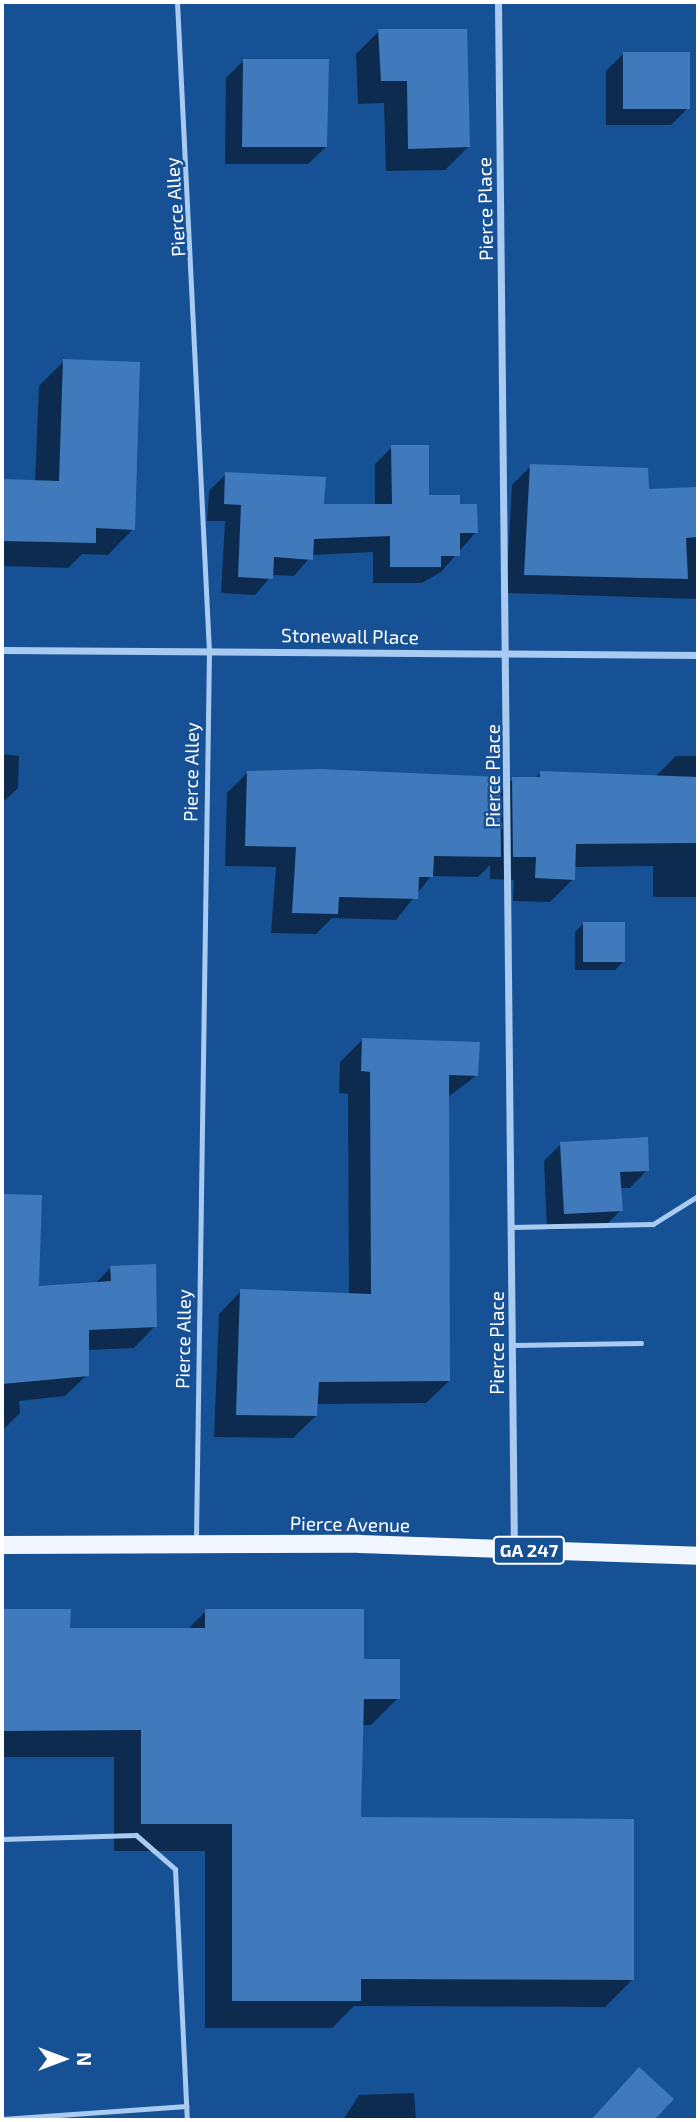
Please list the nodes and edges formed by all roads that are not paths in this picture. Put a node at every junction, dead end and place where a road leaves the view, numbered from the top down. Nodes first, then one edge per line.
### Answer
1 (177, 2) edge
2 (498, 2) edge
3 (2, 650) edge
4 (209, 651) junction
5 (508, 654) junction
6 (698, 655) edge
7 (698, 1196) edge
8 (512, 1227) junction
9 (641, 1343) dead end
10 (513, 1345) junction
11 (196, 1544) junction
12 (2, 1545) edge
13 (514, 1549) junction
14 (698, 1556) edge
15 (2, 1839) edge
16 (187, 2106) junction
17 (2, 2119) edge
18 (187, 2120) edge

1 - 4 lane, Pierce Alley
2 - 5 street, Pierce Place
3 - 4 street, Stonewall Place
4 - 5 street, Stonewall Place
4 - 11 lane, Pierce Alley
5 - 6 street, Stonewall Place
5 - 8 street, Pierce Place
7 - 8 lane
8 - 10 street, Pierce Place
9 - 10 lane
10 - 13 street, Pierce Place
11 - 12 main road, Pierce Avenue / GA 247
11 - 13 main road, Pierce Avenue / GA 247
13 - 14 main road, Pierce Avenue / GA 247
15 - 16 lane
16 - 17 lane
16 - 18 lane

